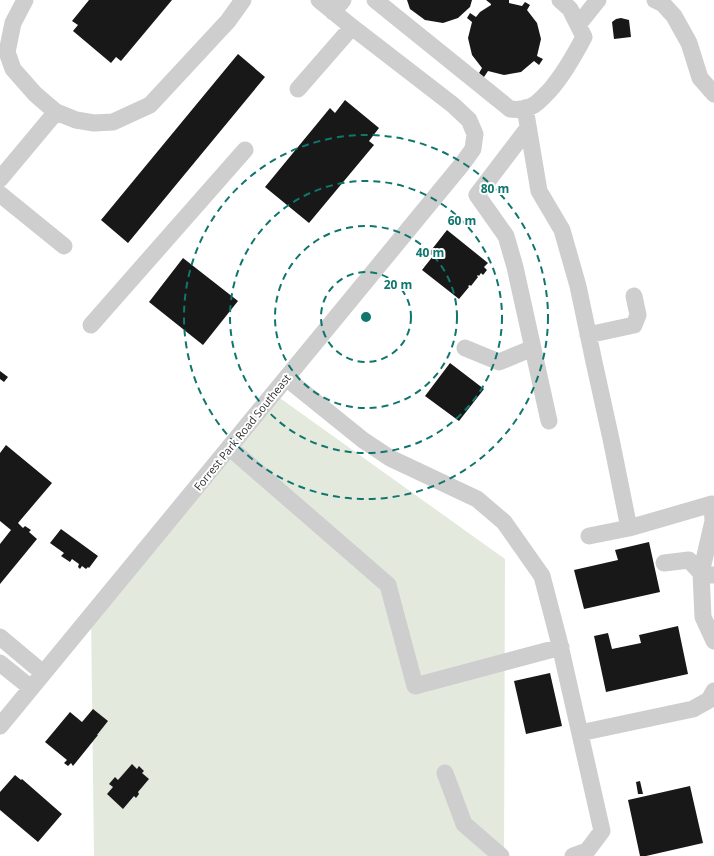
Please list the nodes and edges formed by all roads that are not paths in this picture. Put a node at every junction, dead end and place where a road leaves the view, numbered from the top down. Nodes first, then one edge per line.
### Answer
1 (25, 0) edge
2 (243, 0) edge
3 (319, 0) edge
4 (375, 0) edge
5 (560, 0) edge
6 (598, 0) edge
7 (656, 0) edge
8 (338, 6) edge
9 (578, 25) junction
10 (352, 27) junction
11 (298, 89) dead end
12 (714, 94) edge
13 (525, 108) junction
14 (56, 112) junction
15 (528, 128) junction
16 (245, 150) dead end
17 (0, 179) edge
18 (0, 194) edge
19 (64, 246) dead end
20 (634, 296) dead end
21 (91, 325) dead end
22 (588, 335) junction
23 (465, 348) dead end
24 (533, 348) junction
25 (286, 378) junction
26 (549, 421) dead end
27 (229, 447) junction
28 (713, 520) edge
29 (630, 528) junction
30 (589, 536) dead end
31 (664, 563) dead end
32 (708, 574) edge
33 (0, 637) edge
34 (714, 641) edge
35 (561, 647) junction
36 (0, 663) edge
37 (43, 673) junction
38 (31, 688) junction
39 (714, 691) edge
40 (0, 726) edge
41 (580, 733) junction
42 (445, 773) dead end
43 (501, 856) edge
44 (573, 856) edge

1 - 14 street
2 - 14 street
3 - 8 street
4 - 13 street
5 - 9 street
6 - 9 street
7 - 12 street
8 - 10 street
9 - 13 street
10 - 11 street
10 - 25 street, Forrest Park Road Southeast
13 - 15 street
14 - 17 street
15 - 22 street
15 - 24 street
16 - 21 street
18 - 19 street
20 - 22 street
22 - 29 street
23 - 24 street
24 - 26 street
25 - 27 street, Forrest Park Road Southeast
25 - 35 street
27 - 35 street
27 - 37 street, Forrest Park Road Southeast
28 - 29 street
28 - 32 street
29 - 30 street
31 - 32 street
32 - 34 street
33 - 37 street
35 - 41 street
36 - 38 street
37 - 38 street, Forrest Park Road Southeast
38 - 40 street, Forrest Park Road Southeast
39 - 41 street
41 - 44 street
42 - 43 street

